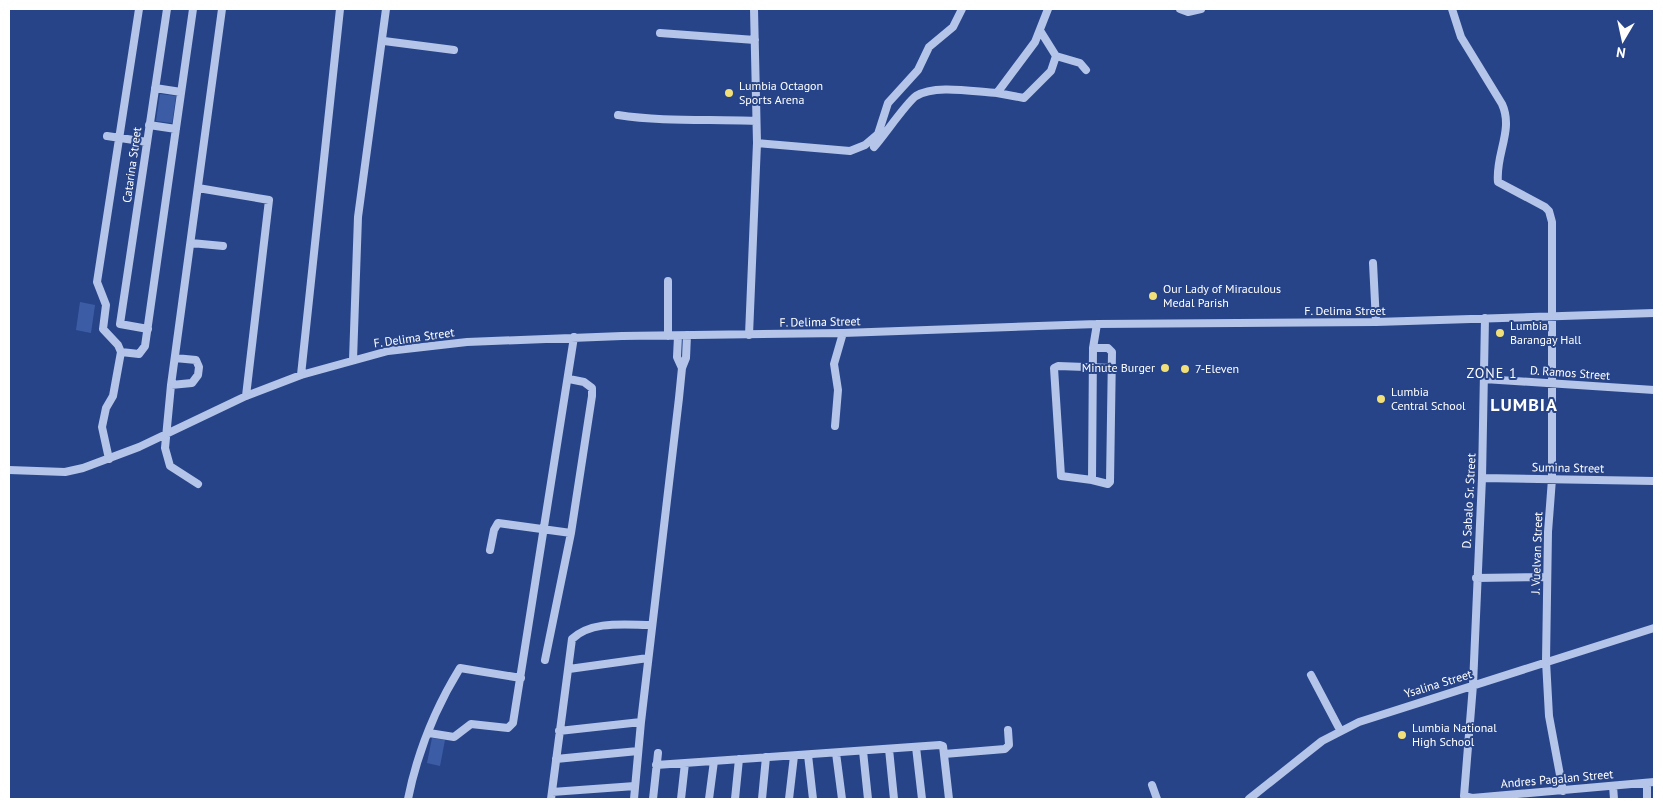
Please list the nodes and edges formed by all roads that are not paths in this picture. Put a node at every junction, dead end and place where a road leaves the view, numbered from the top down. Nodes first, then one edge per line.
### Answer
1 (140, 9) edge
2 (166, 9) edge
3 (193, 9) edge
4 (222, 9) edge
5 (340, 9) edge
6 (386, 9) edge
7 (754, 9) edge
8 (962, 9) edge
9 (1048, 9) edge
10 (1180, 9) edge
11 (1201, 9) edge
12 (1452, 9) edge
13 (1041, 32) junction
14 (660, 33) dead end
15 (755, 40) junction
16 (384, 41) junction
17 (454, 50) dead end
18 (1056, 56) junction
19 (1086, 70) dead end
20 (155, 88) junction
21 (181, 92) junction
22 (997, 93) junction
23 (618, 115) dead end
24 (755, 120) junction
25 (149, 125) junction
26 (176, 129) junction
27 (107, 136) dead end
28 (120, 138) junction
29 (147, 142) junction
30 (757, 143) junction
31 (874, 147) dead end
32 (198, 188) junction
33 (190, 242) junction
34 (223, 246) dead end
35 (1373, 264) dead end
36 (668, 281) dead end
37 (1654, 313) edge
38 (1552, 315) junction
39 (1485, 318) junction
40 (1376, 322) junction
41 (1097, 324) junction
42 (148, 329) junction
43 (843, 333) junction
44 (749, 335) junction
45 (668, 336) junction
46 (678, 336) junction
47 (688, 336) junction
48 (574, 337) junction
49 (1093, 348) junction
50 (121, 352) junction
51 (175, 358) junction
52 (353, 360) junction
53 (682, 368) junction
54 (1093, 368) junction
55 (1112, 368) junction
56 (301, 375) junction
57 (569, 379) junction
58 (1484, 379) junction
59 (1553, 384) junction
60 (171, 385) junction
61 (1654, 390) edge
62 (246, 396) junction
63 (835, 426) dead end
64 (166, 433) junction
65 (109, 459) junction
66 (9, 470) edge
67 (1482, 478) junction
68 (1552, 479) junction
69 (1092, 480) junction
70 (1654, 480) edge
71 (198, 484) dead end
72 (545, 529) junction
73 (571, 533) junction
74 (490, 550) dead end
75 (1547, 577) junction
76 (1476, 578) junction
77 (652, 625) junction
78 (1654, 628) edge
79 (648, 658) junction
80 (545, 660) dead end
81 (1546, 661) junction
82 (569, 669) junction
83 (1311, 675) dead end
84 (521, 678) junction
85 (1472, 685) junction
86 (641, 722) junction
87 (1008, 730) dead end
88 (1340, 730) junction
89 (559, 731) junction
90 (429, 733) junction
91 (916, 747) junction
92 (888, 749) junction
93 (638, 751) junction
94 (863, 751) junction
95 (658, 753) dead end
96 (836, 753) junction
97 (944, 754) junction
98 (808, 755) junction
99 (794, 756) junction
100 (766, 757) junction
101 (556, 759) junction
102 (739, 759) junction
103 (714, 761) junction
104 (685, 763) junction
105 (656, 764) junction
106 (1650, 782) edge
107 (1152, 785) dead end
108 (635, 786) junction
109 (1613, 786) junction
110 (1562, 790) junction
111 (1464, 794) joint
112 (552, 796) edge
113 (1530, 796) edge
114 (408, 799) edge
115 (634, 799) edge
116 (653, 799) edge
117 (681, 799) edge
118 (710, 799) edge
119 (735, 799) edge
120 (762, 799) edge
121 (789, 799) edge
122 (814, 799) edge
123 (842, 799) edge
124 (868, 799) edge
125 (894, 799) edge
126 (922, 799) edge
127 (949, 799) edge
128 (1157, 799) edge
129 (1249, 799) edge
130 (1614, 799) edge
131 (1647, 799) edge

1 - 28 street
2 - 20 street, Catarina Street
3 - 21 street
4 - 32 street
5 - 56 street
6 - 16 street
7 - 15 street
8 - 30 street
9 - 13 street
10 - 11 street
12 - 38 street, J. Vuelvan Street
13 - 18 street
13 - 22 street
14 - 15 street
15 - 24 street
16 - 17 street
16 - 52 street
18 - 19 street
18 - 22 street
20 - 21 street
20 - 25 street, Catarina Street
21 - 26 street
22 - 31 street
23 - 24 street
24 - 30 street
25 - 26 street
25 - 29 street, Catarina Street
26 - 42 street
27 - 28 street
28 - 29 street
28 - 50 street
29 - 42 street, Catarina Street
30 - 44 street
32 - 33 street
32 - 62 street
33 - 34 street
33 - 51 street
35 - 40 street
36 - 45 street
37 - 38 street, F. Delima Street
38 - 39 street, F. Delima Street
38 - 59 street, J. Vuelvan Street
39 - 40 street, F. Delima Street
39 - 58 street, D. Sabalo Sr. Street
40 - 41 street, F. Delima Street
41 - 43 street, F. Delima Street
41 - 49 street
42 - 50 street
43 - 44 street, F. Delima Street
43 - 63 street
44 - 47 street, F. Delima Street
45 - 46 street, F. Delima Street
45 - 48 street, F. Delima Street
46 - 47 street, F. Delima Street
46 - 53 street
47 - 53 street
48 - 52 street, F. Delima Street
48 - 57 street
49 - 54 street
49 - 55 street
50 - 65 street
51 - 60 street
51 - 60 street
52 - 56 street, F. Delima Street
53 - 77 street
54 - 55 street
54 - 69 street
54 - 69 street
55 - 69 street
56 - 62 street, F. Delima Street
57 - 72 street
57 - 73 street
58 - 59 street, D. Ramos Street
58 - 67 street, D. Sabalo Sr. Street
59 - 61 street, D. Ramos Street
59 - 68 street, J. Vuelvan Street
60 - 64 street
62 - 64 street, F. Delima Street
64 - 65 street, F. Delima Street
64 - 71 street
65 - 66 street, F. Delima Street
67 - 68 street, Sumina Street
67 - 76 street, D. Sabalo Sr. Street
68 - 70 street, Sumina Street
68 - 75 street, J. Vuelvan Street
72 - 73 street
72 - 74 street
72 - 84 street
73 - 80 street
75 - 76 street
75 - 81 street, J. Vuelvan Street
76 - 85 street, D. Sabalo Sr. Street
77 - 79 street
77 - 82 street
78 - 81 street, Ysalina Street
79 - 82 street
79 - 86 street
81 - 85 street, Ysalina Street
81 - 110 street, J. Vuelvan Street
82 - 89 street
83 - 88 street
84 - 90 street
84 - 90 street
85 - 88 street, Ysalina Street
85 - 111 street, D. Sabalo Sr. Street
86 - 89 street
86 - 93 street
87 - 97 street
88 - 129 street, Ysalina Street
89 - 101 street
90 - 114 street
91 - 92 street
91 - 97 street
91 - 126 street
92 - 94 street
92 - 125 street
93 - 101 street
93 - 108 street
94 - 96 street
94 - 124 street
95 - 105 street
96 - 98 street
96 - 123 street
97 - 127 street
98 - 99 street
98 - 122 street
99 - 100 street
99 - 121 street
100 - 102 street
100 - 120 street
101 - 112 street
102 - 103 street
102 - 119 street
103 - 104 street
103 - 118 street
104 - 105 street
104 - 117 street
105 - 116 street
106 - 109 street, Andres Pagalan Street
106 - 131 street
107 - 128 street
108 - 112 street
108 - 115 street
109 - 110 street, Andres Pagalan Street
109 - 130 street
110 - 113 street, Andres Pagalan Street
111 - 113 street, Andres Pagalan Street

